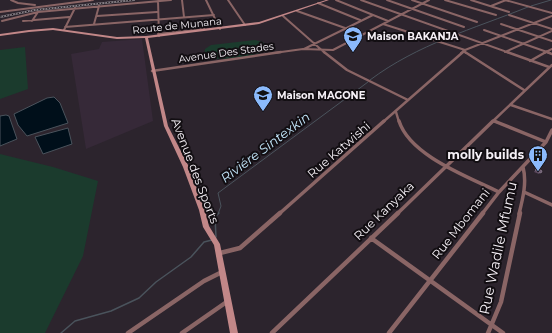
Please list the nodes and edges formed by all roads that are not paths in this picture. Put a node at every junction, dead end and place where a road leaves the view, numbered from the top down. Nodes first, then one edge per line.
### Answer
1 (12, 0) edge
2 (90, 0) edge
3 (171, 0) edge
4 (182, 0) edge
5 (206, 0) edge
6 (228, 0) edge
7 (328, 0) edge
8 (336, 0) edge
9 (361, 0) edge
10 (387, 0) edge
11 (412, 0) edge
12 (429, 0) edge
13 (445, 0) edge
14 (460, 0) edge
15 (471, 0) edge
16 (506, 0) edge
17 (68, 1) edge
18 (158, 1) junction
19 (453, 2) junction
20 (318, 3) junction
21 (422, 3) junction
22 (40, 6) junction
23 (99, 6) junction
24 (491, 6) junction
25 (75, 8) junction
26 (412, 9) junction
27 (298, 11) junction
28 (0, 12) edge
29 (38, 12) junction
30 (157, 12) junction
31 (509, 12) dead end
32 (552, 13) edge
33 (401, 14) junction
34 (214, 15) junction
35 (373, 15) junction
36 (496, 15) dead end
37 (509, 15) dead end
38 (97, 16) junction
39 (283, 16) junction
40 (552, 16) edge
41 (70, 17) junction
42 (184, 17) junction
43 (32, 20) junction
44 (157, 20) junction
45 (360, 20) junction
46 (2, 21) dead end
47 (23, 21) dead end
48 (388, 21) junction
49 (477, 22) dead end
50 (535, 23) junction
51 (94, 24) junction
52 (383, 24) junction
53 (501, 24) dead end
54 (245, 25) junction
55 (464, 27) dead end
56 (65, 28) junction
57 (219, 28) junction
58 (345, 28) junction
59 (484, 30) dead end
60 (519, 30) junction
61 (552, 30) edge
62 (0, 35) edge
63 (159, 35) junction
64 (502, 36) junction
65 (146, 37) junction
66 (540, 37) junction
67 (552, 41) edge
68 (312, 43) junction
69 (481, 44) junction
70 (523, 44) junction
71 (303, 49) junction
72 (552, 49) edge
73 (322, 51) junction
74 (464, 51) junction
75 (505, 52) junction
76 (545, 52) junction
77 (552, 54) edge
78 (530, 61) junction
79 (550, 66) edge
80 (152, 71) junction
81 (524, 90) junction
82 (408, 100) junction
83 (510, 105) junction
84 (396, 112) junction
85 (552, 119) edge
86 (493, 121) junction
87 (552, 130) edge
88 (546, 142) junction
89 (447, 165) junction
90 (523, 167) junction
91 (499, 192) junction
92 (524, 192) junction
93 (552, 204) edge
94 (370, 238) junction
95 (220, 253) junction
96 (222, 272) junction
97 (429, 281) junction
98 (228, 301) junction
99 (492, 326) junction
100 (128, 333) edge
101 (182, 333) edge
102 (234, 333) edge
103 (272, 333) edge
104 (389, 333) edge
105 (488, 333) edge
106 (503, 333) edge

1 - 22 street
2 - 17 street
3 - 18 street
4 - 42 street
5 - 34 street
6 - 54 street
7 - 20 main road, Route de Munana
8 - 35 street
9 - 33 street
10 - 26 street
11 - 21 street
12 - 21 street
13 - 19 street
14 - 19 street
15 - 24 street
16 - 24 street
16 - 32 street
17 - 22 street
18 - 23 street
18 - 30 street
19 - 36 street
20 - 27 main road, Route de Munana
20 - 45 street
21 - 26 street
21 - 49 street
22 - 28 street
23 - 25 street
23 - 38 street
24 - 31 street
25 - 29 street
25 - 41 street
26 - 33 street
26 - 55 street
27 - 39 main road, Route de Munana
27 - 58 street
29 - 43 street
29 - 46 street
30 - 38 street
30 - 44 street
33 - 48 street
33 - 69 street
34 - 42 street
34 - 57 street
35 - 45 street
35 - 48 street
37 - 50 street
38 - 51 street
39 - 54 main road, Route de Munana
39 - 68 street
40 - 50 street
41 - 43 street
41 - 56 street
42 - 44 street
43 - 47 street
44 - 51 street
44 - 63 street
45 - 58 street
48 - 52 street
50 - 60 street
50 - 61 street
51 - 56 street
52 - 73 street
52 - 74 street
53 - 60 street
54 - 57 main road, Route de Munana
56 - 62 main road, Route de Munana
56 - 65 main road, Route de Munana
57 - 63 main road, Route de Munana
58 - 68 street
59 - 64 street
60 - 64 street
60 - 66 street
61 - 66 street
63 - 65 main road, Route de Munana
64 - 69 street
64 - 70 street
65 - 80 main road, Avenue des Sports
66 - 67 street
66 - 70 street
68 - 71 street
68 - 73 street
69 - 74 street
69 - 75 street
70 - 75 street
70 - 76 street
71 - 73 street
71 - 80 street, Avenue Des Stades
72 - 76 street
73 - 82 street
74 - 81 street
74 - 82 street, Rue Katwishi
75 - 78 street
76 - 77 street
76 - 78 street
78 - 79 street
79 - 81 street, Rue Kanyaka
80 - 95 main road, Avenue des Sports
81 - 83 street, Rue Kanyaka
82 - 84 street, Rue Katwishi
83 - 85 street
83 - 86 street, Rue Kanyaka
84 - 89 street
84 - 95 street, Rue Katwishi
86 - 88 street
86 - 89 street, Rue Kanyaka
87 - 88 street, Rue Mbomani
88 - 90 street, Rue Mbomani
89 - 91 street
89 - 94 street, Rue Kanyaka
90 - 91 street, Rue Mbomani
90 - 92 street, Rue Wadile Mfumu
91 - 97 street, Rue Mbomani
92 - 93 street
92 - 99 street, Rue Wadile Mfumu
94 - 97 street
94 - 103 street, Rue Kanyaka
95 - 96 main road, Avenue des Sports
96 - 98 main road, Avenue des Sports
96 - 100 street
97 - 99 street
97 - 104 street, Rue Mbomani
98 - 101 street
98 - 102 main road, Avenue des Sports
99 - 105 street, Rue Wadile Mfumu
99 - 106 street

